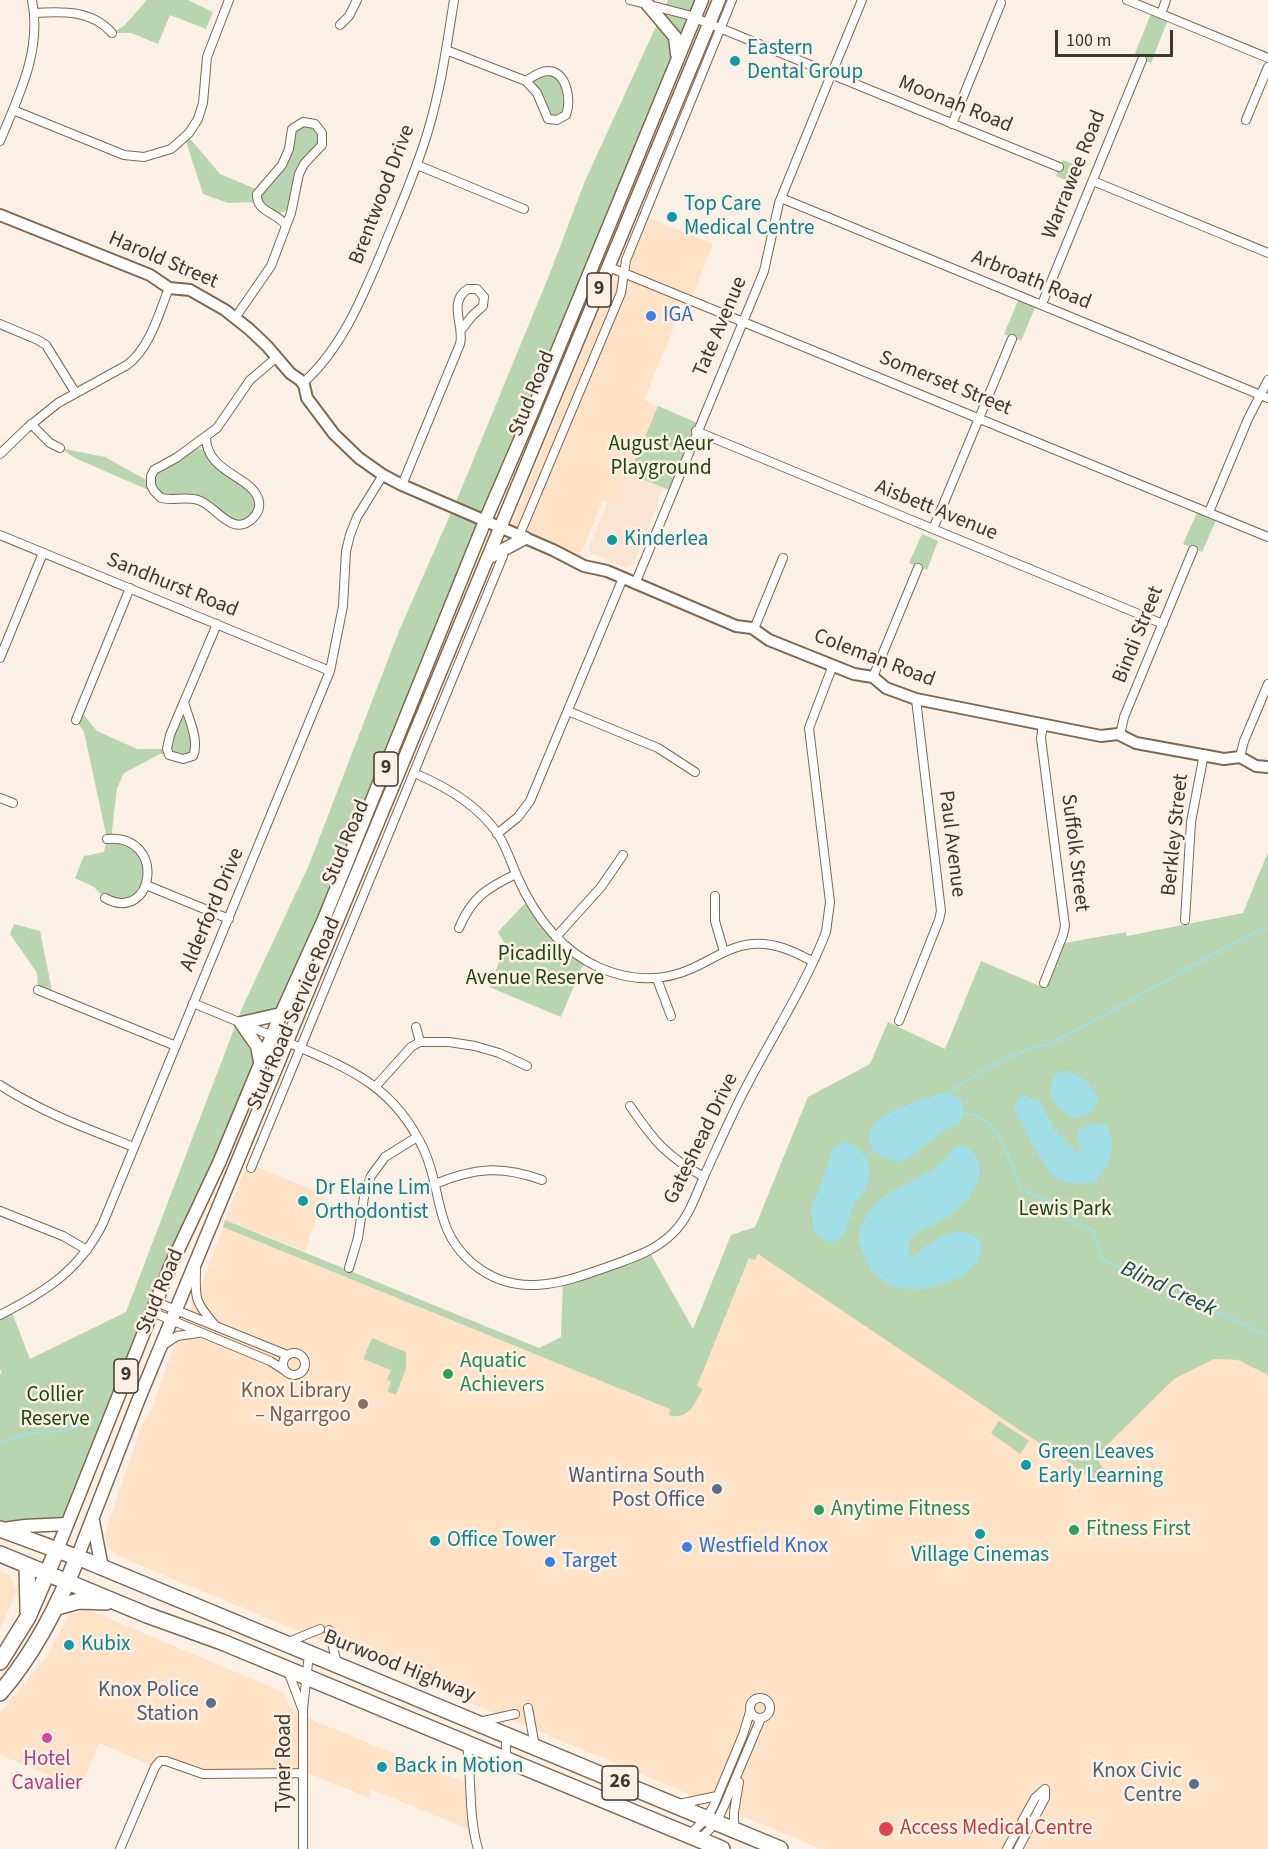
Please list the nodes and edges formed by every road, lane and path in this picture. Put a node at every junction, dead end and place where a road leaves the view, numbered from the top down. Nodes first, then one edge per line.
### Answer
1 (32, 0) edge
2 (229, 0) edge
3 (357, 0) edge
4 (630, 0) edge
5 (702, 0) edge
6 (719, 0) edge
7 (732, 0) edge
8 (862, 0) edge
9 (1127, 0) edge
10 (1166, 0) edge
11 (452, 1) edge
12 (1001, 3) dead end
13 (648, 5) junction
14 (34, 13) junction
15 (1161, 14) junction
16 (695, 17) junction
17 (709, 23) junction
18 (340, 25) dead end
19 (721, 28) junction
20 (112, 33) dead end
21 (446, 50) junction
22 (1268, 58) edge
23 (1142, 60) dead end
24 (677, 62) junction
25 (1268, 67) edge
26 (834, 68) junction
27 (825, 71) junction
28 (838, 76) junction
29 (829, 80) junction
30 (526, 81) junction
31 (13, 110) junction
32 (1246, 120) dead end
33 (952, 123) junction
34 (0, 141) edge
35 (417, 165) junction
36 (1059, 167) dead end
37 (1093, 181) junction
38 (781, 198) junction
39 (292, 209) junction
40 (524, 209) dead end
41 (0, 214) edge
42 (274, 214) junction
43 (286, 226) junction
44 (1268, 253) edge
45 (609, 267) junction
46 (624, 273) junction
47 (169, 288) junction
48 (1042, 304) junction
49 (235, 318) junction
50 (743, 321) junction
51 (0, 324) edge
52 (462, 329) junction
53 (1012, 339) dead end
54 (277, 357) junction
55 (1268, 380) edge
56 (303, 383) junction
57 (75, 392) junction
58 (1264, 396) edge
59 (980, 418) junction
60 (31, 424) junction
61 (696, 431) junction
62 (206, 437) junction
63 (190, 447) junction
64 (60, 448) dead end
65 (1, 451) edge
66 (208, 452) junction
67 (383, 475) junction
68 (402, 485) junction
69 (1209, 512) junction
70 (485, 521) junction
71 (500, 528) junction
72 (933, 529) junction
73 (0, 535) edge
74 (522, 537) junction
75 (1268, 537) edge
76 (1193, 550) dead end
77 (43, 553) junction
78 (503, 556) dead end
79 (783, 558) dead end
80 (486, 563) junction
81 (918, 568) dead end
82 (496, 574) junction
83 (623, 578) junction
84 (635, 584) junction
85 (130, 588) junction
86 (217, 624) junction
87 (1163, 624) junction
88 (754, 629) junction
89 (0, 658) edge
90 (833, 665) junction
91 (330, 671) junction
92 (873, 677) junction
93 (1268, 684) edge
94 (916, 699) junction
95 (184, 702) junction
96 (568, 711) junction
97 (76, 720) dead end
98 (1043, 724) junction
99 (1120, 735) junction
100 (1204, 754) junction
101 (1240, 758) junction
102 (1268, 767) edge
103 (695, 772) dead end
104 (414, 773) junction
105 (0, 798) edge
106 (13, 803) dead end
107 (497, 834) junction
108 (107, 839) dead end
109 (623, 855) dead end
110 (516, 873) junction
111 (146, 885) junction
112 (715, 896) dead end
113 (105, 898) dead end
114 (229, 919) junction
115 (1185, 920) dead end
116 (459, 928) dead end
117 (556, 937) junction
118 (724, 952) junction
119 (812, 961) junction
120 (657, 979) junction
121 (1044, 983) dead end
122 (38, 990) dead end
123 (193, 1003) junction
124 (281, 1014) junction
125 (671, 1016) dead end
126 (898, 1022) dead end
127 (241, 1023) junction
128 (416, 1027) dead end
129 (272, 1035) junction
130 (288, 1042) junction
131 (420, 1042) junction
132 (176, 1046) junction
133 (300, 1047) junction
134 (261, 1063) junction
135 (527, 1066) dead end
136 (0, 1085) edge
137 (376, 1086) junction
138 (630, 1106) dead end
139 (417, 1137) junction
140 (134, 1147) junction
141 (251, 1168) dead end
142 (704, 1177) junction
143 (542, 1180) dead end
144 (435, 1184) junction
145 (0, 1211) edge
146 (87, 1250) junction
147 (196, 1263) junction
148 (349, 1268) dead end
149 (154, 1307) junction
150 (0, 1315) edge
151 (174, 1315) junction
152 (215, 1325) junction
153 (200, 1332) junction
154 (161, 1347) junction
155 (287, 1355) junction
156 (284, 1370) junction
157 (93, 1519) junction
158 (67, 1524) junction
159 (1, 1529) edge
160 (57, 1550) junction
161 (0, 1554) edge
162 (78, 1558) junction
163 (27, 1565) junction
164 (102, 1568) junction
165 (47, 1574) junction
166 (68, 1582) junction
167 (118, 1603) junction
168 (57, 1607) junction
169 (28, 1617) junction
170 (320, 1629) dead end
171 (330, 1630) dead end
172 (285, 1643) junction
173 (314, 1656) junction
174 (0, 1662) edge
175 (337, 1665) junction
176 (287, 1668) junction
177 (308, 1677) junction
178 (0, 1693) edge
179 (528, 1708) dead end
180 (303, 1709) junction
181 (750, 1712) junction
182 (515, 1714) dead end
183 (762, 1718) junction
184 (477, 1722) junction
185 (511, 1737) junction
186 (467, 1743) junction
187 (534, 1748) junction
188 (508, 1759) junction
189 (740, 1771) junction
190 (303, 1773) junction
191 (717, 1796) junction
192 (675, 1805) junction
193 (711, 1821) junction
194 (734, 1830) junction
195 (694, 1837) junction
196 (120, 1849) edge
197 (303, 1849) edge
198 (478, 1849) edge
199 (722, 1849) edge
200 (780, 1849) edge
201 (1007, 1849) edge
202 (1018, 1849) edge

1 - 14 street
2 - 31 street
3 - 18 street
4 - 13 street
5 - 16 main road, Stud Road / 9
6 - 17 main road, Stud Road / 9
7 - 19 street, Stud Road
8 - 26 street
9 - 15 street
10 - 15 street
11 - 21 street, Brentwood Drive
12 - 33 street
13 - 16 street
13 - 24 main road
14 - 20 street
14 - 31 street
15 - 22 street
16 - 17 street
16 - 24 main road, Stud Road / 9
17 - 19 street
17 - 45 main road, Stud Road / 9
19 - 27 street
19 - 46 street, Stud Road
21 - 30 street
21 - 35 street, Brentwood Drive
23 - 37 street, Warrawee Road
24 - 70 main road, Stud Road / 9
25 - 32 street
26 - 27 street
26 - 28 street
27 - 29 street
28 - 29 street
28 - 33 street, Moonah Road
29 - 38 street, Tate Avenue
30 - 30 street
31 - 34 street
33 - 36 street, Moonah Road
35 - 40 street
35 - 56 street, Brentwood Drive
37 - 44 street
37 - 48 street, Warrawee Road
38 - 48 street, Arbroath Road
38 - 50 street, Tate Avenue
39 - 42 street
39 - 42 street
39 - 43 street
41 - 47 street, Harold Street
42 - 43 street
43 - 49 street
45 - 46 street, Somerset Street
45 - 71 main road, Stud Road / 9
46 - 50 street, Somerset Street
46 - 74 street, Stud Road
47 - 49 street, Harold Street
47 - 57 street
48 - 58 street, Arbroath Road
49 - 54 street, Harold Street
50 - 59 street, Somerset Street
50 - 61 street, Tate Avenue
51 - 57 street
52 - 52 street
52 - 68 street
53 - 59 street
54 - 56 street, Harold Street
54 - 62 street
55 - 58 street
56 - 67 street, Harold Street
57 - 60 street
58 - 69 street
59 - 69 street, Somerset Street
59 - 72 street
60 - 64 street
60 - 65 street
61 - 72 street, Aisbett Avenue
61 - 84 street, Tate Avenue
62 - 63 street
62 - 66 street
63 - 66 street
63 - 66 street
67 - 68 street, Harold Street
67 - 91 street, Alderford Drive
68 - 70 street, Harold Street
69 - 75 street, Somerset Street
70 - 71 street, Coleman Road
70 - 124 main road, Stud Road / 9
71 - 74 street, Coleman Road
71 - 80 main road, Stud Road / 9
72 - 87 street, Aisbett Avenue
73 - 77 street, Sandhurst Road
74 - 80 main road
74 - 83 street, Coleman Road
76 - 87 street, Bindi Street
77 - 85 street, Sandhurst Road
77 - 89 street
78 - 82 street, Stud Road Service Road
79 - 88 street
80 - 82 street
80 - 130 main road, Stud Road / 9
81 - 92 street
82 - 104 street, Stud Road Service Road
83 - 84 street, Coleman Road
83 - 96 street
84 - 88 street, Coleman Road
85 - 86 street, Sandhurst Road
85 - 97 street
86 - 91 street, Sandhurst Road
86 - 95 street
87 - 99 street, Bindi Street
88 - 90 street, Coleman Road
90 - 92 street, Coleman Road
90 - 119 street, Gateshead Drive
91 - 114 street, Alderford Drive
92 - 94 street, Coleman Road
93 - 101 street
94 - 98 street, Coleman Road
94 - 126 street, Paul Avenue
95 - 95 street
96 - 103 street
96 - 107 street
98 - 99 street, Coleman Road
98 - 121 street, Suffolk Street
99 - 100 street, Coleman Road
100 - 101 street, Coleman Road
100 - 115 street, Berkley Street
101 - 102 street, Coleman Road
104 - 107 street
104 - 133 street, Stud Road Service Road
105 - 106 street
107 - 110 street
108 - 111 street
109 - 117 street
110 - 116 street
110 - 117 street
111 - 113 street
111 - 114 street
112 - 118 street
114 - 123 street, Alderford Drive
117 - 120 street
118 - 119 street
118 - 120 street
119 - 142 street, Gateshead Drive
120 - 125 street
122 - 132 street
123 - 127 street, Gateshead Drive
123 - 132 street, Alderford Drive
124 - 127 main road
124 - 129 main road, Stud Road / 9
127 - 129 street, Gateshead Drive
127 - 134 main road
128 - 131 street
129 - 130 street, Gateshead Drive
129 - 134 main road, Stud Road / 9
130 - 133 street, Gateshead Drive
130 - 147 main road, Stud Road / 9
131 - 135 street
131 - 137 street
132 - 140 street, Alderford Drive
133 - 137 street, Gateshead Drive
133 - 141 street, Stud Road Service Road
134 - 149 main road, Stud Road / 9
136 - 140 street
137 - 139 street, Gateshead Drive
138 - 142 street
139 - 144 street, Gateshead Drive
139 - 148 street
140 - 146 street, Alderford Drive
142 - 144 street, Gateshead Drive
143 - 144 street
145 - 146 street
146 - 150 street, Alderford Drive
147 - 151 main road, Stud Road / 9
147 - 152 street
149 - 151 street
149 - 158 main road, Stud Road / 9
151 - 152 street
151 - 153 street
151 - 154 main road, Stud Road / 9
152 - 155 street
153 - 154 street
153 - 156 street
154 - 157 main road, Stud Road / 9
155 - 156 street
155 - 156 street
157 - 162 main road, Stud Road / 9
157 - 164 main road
158 - 159 main road
158 - 160 main road, Stud Road / 9
159 - 160 highway, Burwood Highway / 26
160 - 162 highway, Burwood Highway / 26
160 - 165 highway, Stud Road / 9
161 - 163 highway, Burwood Highway / 26
162 - 164 highway, Burwood Highway / 26
162 - 166 highway, Stud Road / 9
163 - 165 highway, Burwood Highway / 26
163 - 169 highway
164 - 172 highway, Burwood Highway / 26
165 - 166 highway, Burwood Highway / 26
165 - 169 highway, Stud Road / 9
166 - 167 highway, Burwood Highway / 26
166 - 168 highway, Stud Road / 9
167 - 168 highway
167 - 176 highway, Burwood Highway / 26
168 - 178 highway, Stud Road / 9
169 - 174 highway, Stud Road / 9
170 - 172 street
171 - 175 street
172 - 173 highway, Burwood Highway / 26
173 - 175 highway, Burwood Highway / 26
173 - 177 street, Tyner Road
175 - 184 highway, Burwood Highway / 26
176 - 177 highway, Burwood Highway / 26
176 - 180 street
177 - 180 street, Tyner Road
177 - 186 highway, Burwood Highway / 26
179 - 187 street
180 - 190 street, Tyner Road
181 - 183 street
181 - 183 street
181 - 191 street
182 - 184 street
183 - 189 street
184 - 185 highway, Burwood Highway / 26
185 - 187 highway, Burwood Highway / 26
185 - 188 street
186 - 188 highway, Burwood Highway / 26
186 - 198 street
187 - 192 highway, Burwood Highway / 26
188 - 195 highway, Burwood Highway / 26
189 - 193 street
189 - 194 street
190 - 196 street
190 - 197 street, Tyner Road
191 - 192 street
191 - 193 street
192 - 193 highway, Burwood Highway / 26
193 - 194 highway, Burwood Highway / 26
193 - 195 street
194 - 200 highway, Burwood Highway / 26
195 - 199 highway, Burwood Highway / 26
201 - 202 street

